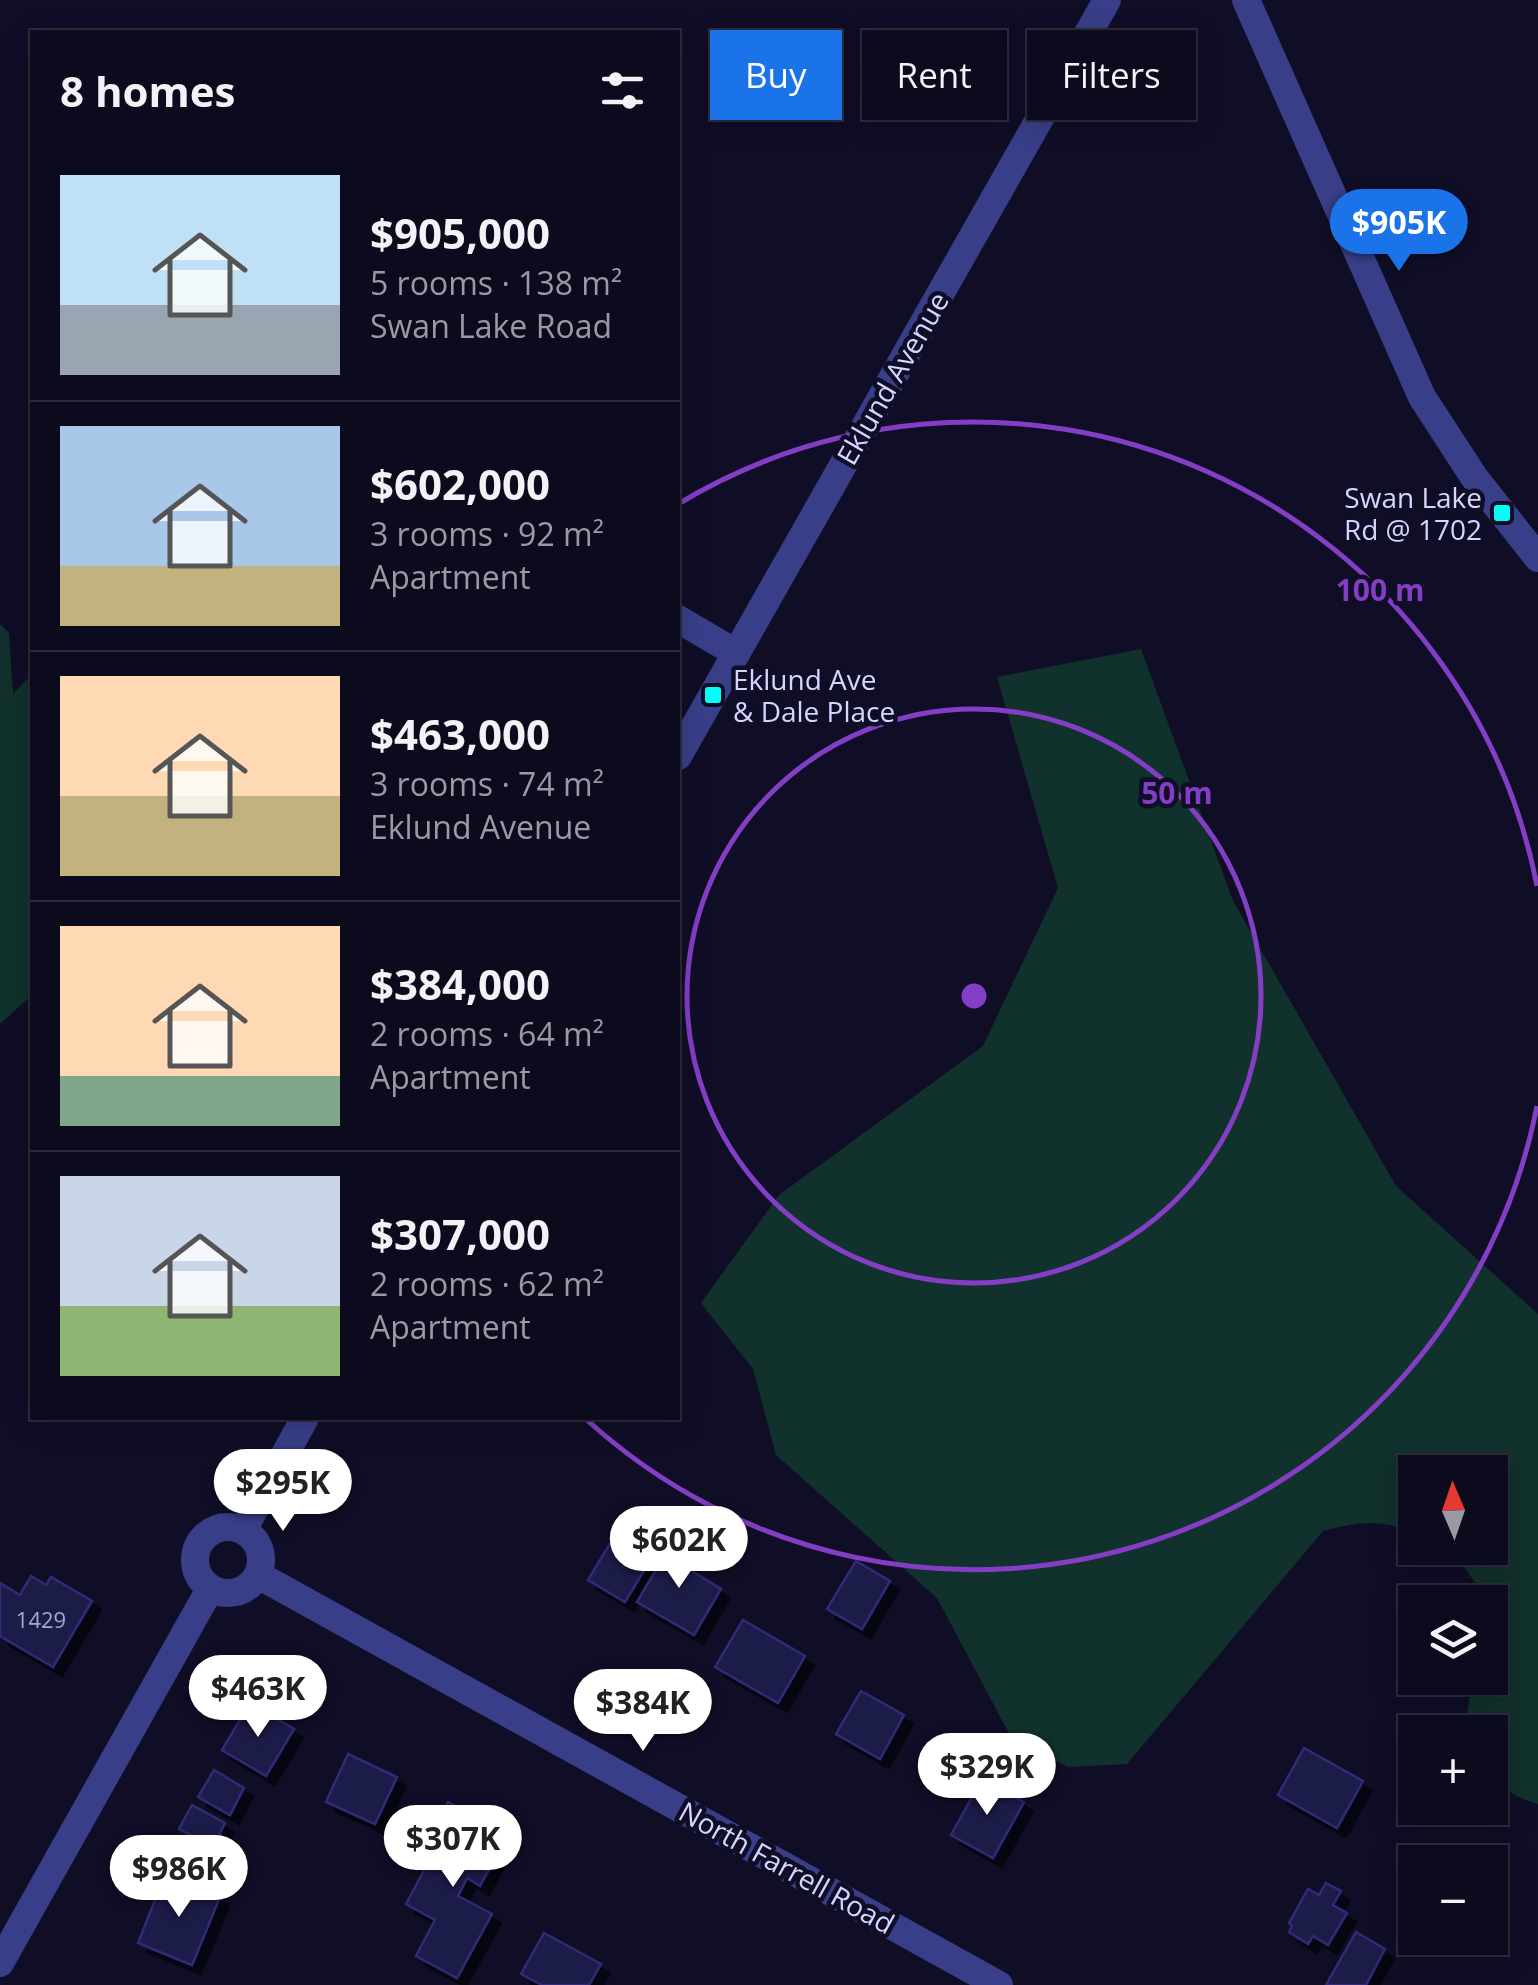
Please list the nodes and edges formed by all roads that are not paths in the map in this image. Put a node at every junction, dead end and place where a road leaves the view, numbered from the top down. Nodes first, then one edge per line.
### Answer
1 (1107, 0) edge
2 (1246, 0) edge
3 (1538, 558) edge
4 (680, 620) edge
5 (736, 652) junction
6 (680, 752) edge
7 (304, 1420) edge
8 (243, 1530) junction
9 (258, 1575) junction
10 (210, 1589) junction
11 (0, 1963) edge
12 (999, 1985) edge

1 - 5 street, Eklund Avenue
2 - 3 street
4 - 5 street
5 - 6 street, Eklund Avenue
7 - 8 street
8 - 9 street
8 - 10 street
9 - 10 street
9 - 12 street, North Farrell Road
10 - 11 street

